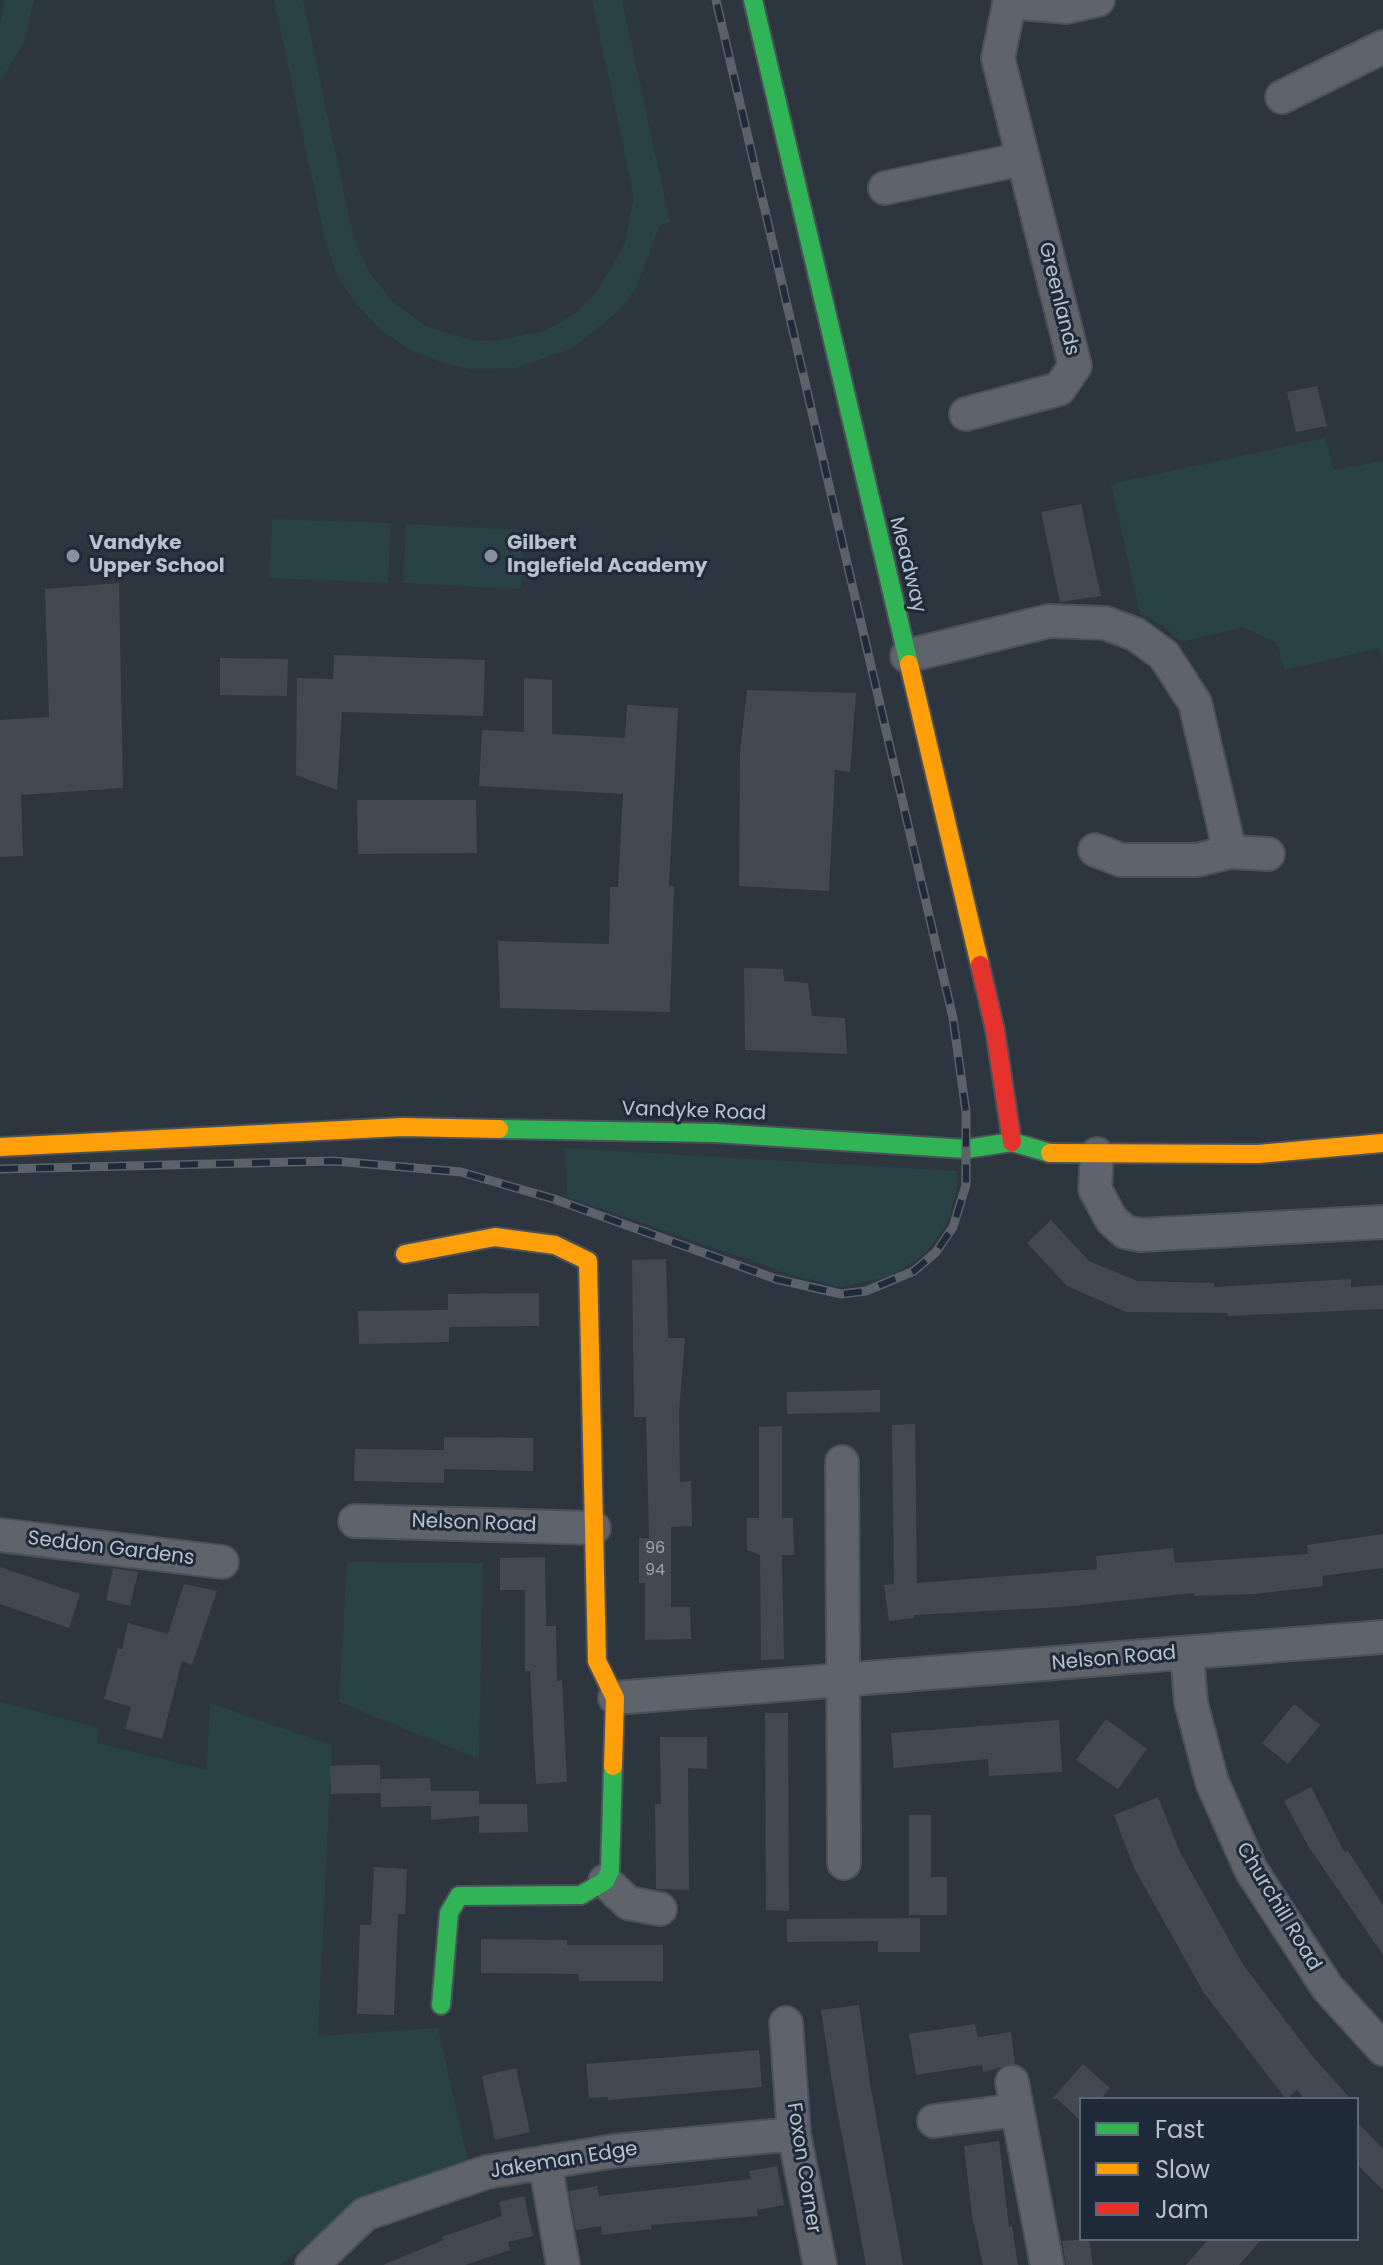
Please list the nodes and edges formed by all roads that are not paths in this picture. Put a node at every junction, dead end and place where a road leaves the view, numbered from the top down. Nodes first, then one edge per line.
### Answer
1 (753, 0) edge
2 (1098, 0) edge
3 (1010, 1) edge
4 (1383, 47) edge
5 (1282, 97) dead end
6 (1022, 159) junction
7 (885, 188) dead end
8 (966, 414) dead end
9 (907, 656) junction
10 (1095, 850) dead end
11 (1230, 852) junction
12 (1268, 854) dead end
13 (1012, 1142) junction
14 (1383, 1143) edge
15 (0, 1147) edge
16 (1097, 1154) junction
17 (1383, 1222) edge
18 (405, 1254) dead end
19 (842, 1462) dead end
20 (355, 1521) dead end
21 (594, 1528) junction
22 (0, 1535) edge
23 (222, 1562) dead end
24 (1383, 1637) edge
25 (1187, 1653) junction
26 (845, 1681) junction
27 (615, 1698) junction
28 (844, 1863) dead end
29 (605, 1881) junction
30 (660, 1909) dead end
31 (441, 2005) dead end
32 (786, 2023) dead end
33 (1383, 2049) edge
34 (934, 2121) dead end
35 (794, 2134) junction
36 (545, 2162) junction
37 (312, 2265) edge
38 (563, 2265) edge
39 (820, 2265) edge
40 (1047, 2265) edge

1 - 9 street, Meadway
2 - 3 street, Greenlands
3 - 6 street, Greenlands
4 - 5 street
6 - 7 street
6 - 8 street, Greenlands
9 - 11 street
9 - 13 street, Meadway
10 - 11 street
11 - 12 street
13 - 15 street, Vandyke Road
13 - 16 street, Vandyke Road
14 - 16 street, Vandyke Road
16 - 17 street
18 - 21 street
19 - 26 street
20 - 21 street, Nelson Road
21 - 27 street
22 - 23 street, Seddon Gardens
24 - 25 street, Nelson Road
25 - 26 street, Nelson Road
25 - 33 street, Churchill Road
26 - 27 street, Nelson Road
26 - 28 street
27 - 29 street
29 - 30 street
29 - 31 street
32 - 35 street, Foxon Corner
34 - 40 street
35 - 36 street, Jakeman Edge
35 - 39 street, Foxon Corner
36 - 37 street, Jakeman Edge
36 - 38 street

